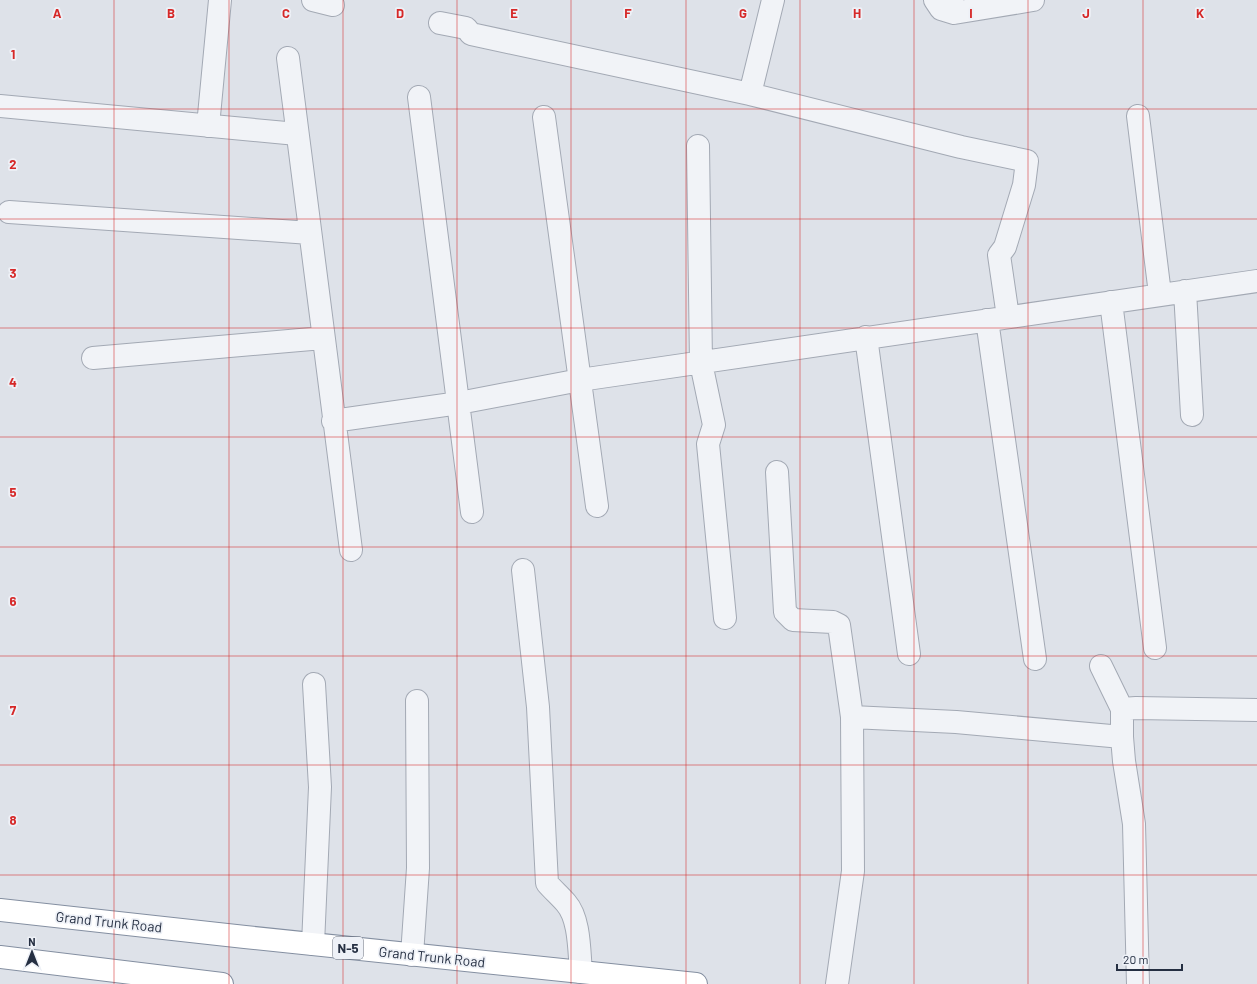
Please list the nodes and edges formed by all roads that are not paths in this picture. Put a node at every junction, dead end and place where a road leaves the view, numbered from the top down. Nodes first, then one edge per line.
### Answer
1 (220, 0) edge
2 (773, 0) edge
3 (935, 0) edge
4 (1032, 0) edge
5 (953, 7) edge
6 (440, 23) dead end
7 (288, 58) dead end
8 (750, 94) junction
9 (419, 97) dead end
10 (0, 106) edge
11 (1138, 116) dead end
12 (544, 117) dead end
13 (208, 126) junction
14 (297, 134) junction
15 (698, 146) dead end
16 (9, 212) dead end
17 (310, 233) junction
18 (1257, 281) edge
19 (1185, 291) junction
20 (1160, 294) junction
21 (1111, 302) junction
22 (997, 318) junction
23 (866, 337) junction
24 (323, 338) junction
25 (93, 358) dead end
26 (701, 363) junction
27 (580, 380) junction
28 (458, 403) junction
29 (1192, 415) dead end
30 (333, 421) junction
31 (777, 472) dead end
32 (597, 506) dead end
33 (472, 512) dead end
34 (351, 550) dead end
35 (523, 570) dead end
36 (725, 618) dead end
37 (1155, 648) dead end
38 (909, 654) dead end
39 (1035, 659) dead end
40 (1101, 666) dead end
41 (314, 684) dead end
42 (417, 701) dead end
43 (1122, 709) junction
44 (1257, 710) edge
45 (852, 717) junction
46 (1122, 737) junction
47 (0, 910) edge
48 (313, 944) junction
49 (412, 955) junction
50 (0, 957) edge
51 (581, 972) junction
52 (613, 980) edge
53 (170, 981) edge
54 (222, 984) edge
55 (696, 984) edge
56 (837, 984) edge
57 (1138, 984) edge

1 - 13 street
2 - 8 street
3 - 5 street
4 - 5 street
6 - 8 street
7 - 14 street
8 - 22 street
9 - 28 street
10 - 13 street
11 - 20 street
12 - 27 street
13 - 14 street
14 - 17 street
15 - 26 street
16 - 17 street
17 - 24 street
18 - 19 street
19 - 20 street
19 - 29 street
20 - 21 street
21 - 22 street
21 - 37 street
22 - 23 street
22 - 39 street
23 - 26 street
23 - 38 street
24 - 25 street
24 - 30 street
26 - 27 street
26 - 36 street
27 - 28 street
27 - 32 street
28 - 30 street
28 - 33 street
30 - 34 street
31 - 45 street
35 - 51 street
40 - 43 street
41 - 48 street
42 - 49 street
43 - 44 street
43 - 46 street
45 - 46 street
45 - 56 street
46 - 57 street
47 - 48 highway, Grand Trunk Road / N-5
48 - 49 highway, Grand Trunk Road / N-5
49 - 51 highway, Grand Trunk Road / N-5
50 - 53 highway
51 - 52 highway, Grand Trunk Road / N-5
52 - 55 highway, Grand Trunk Road / N-5
53 - 54 highway

